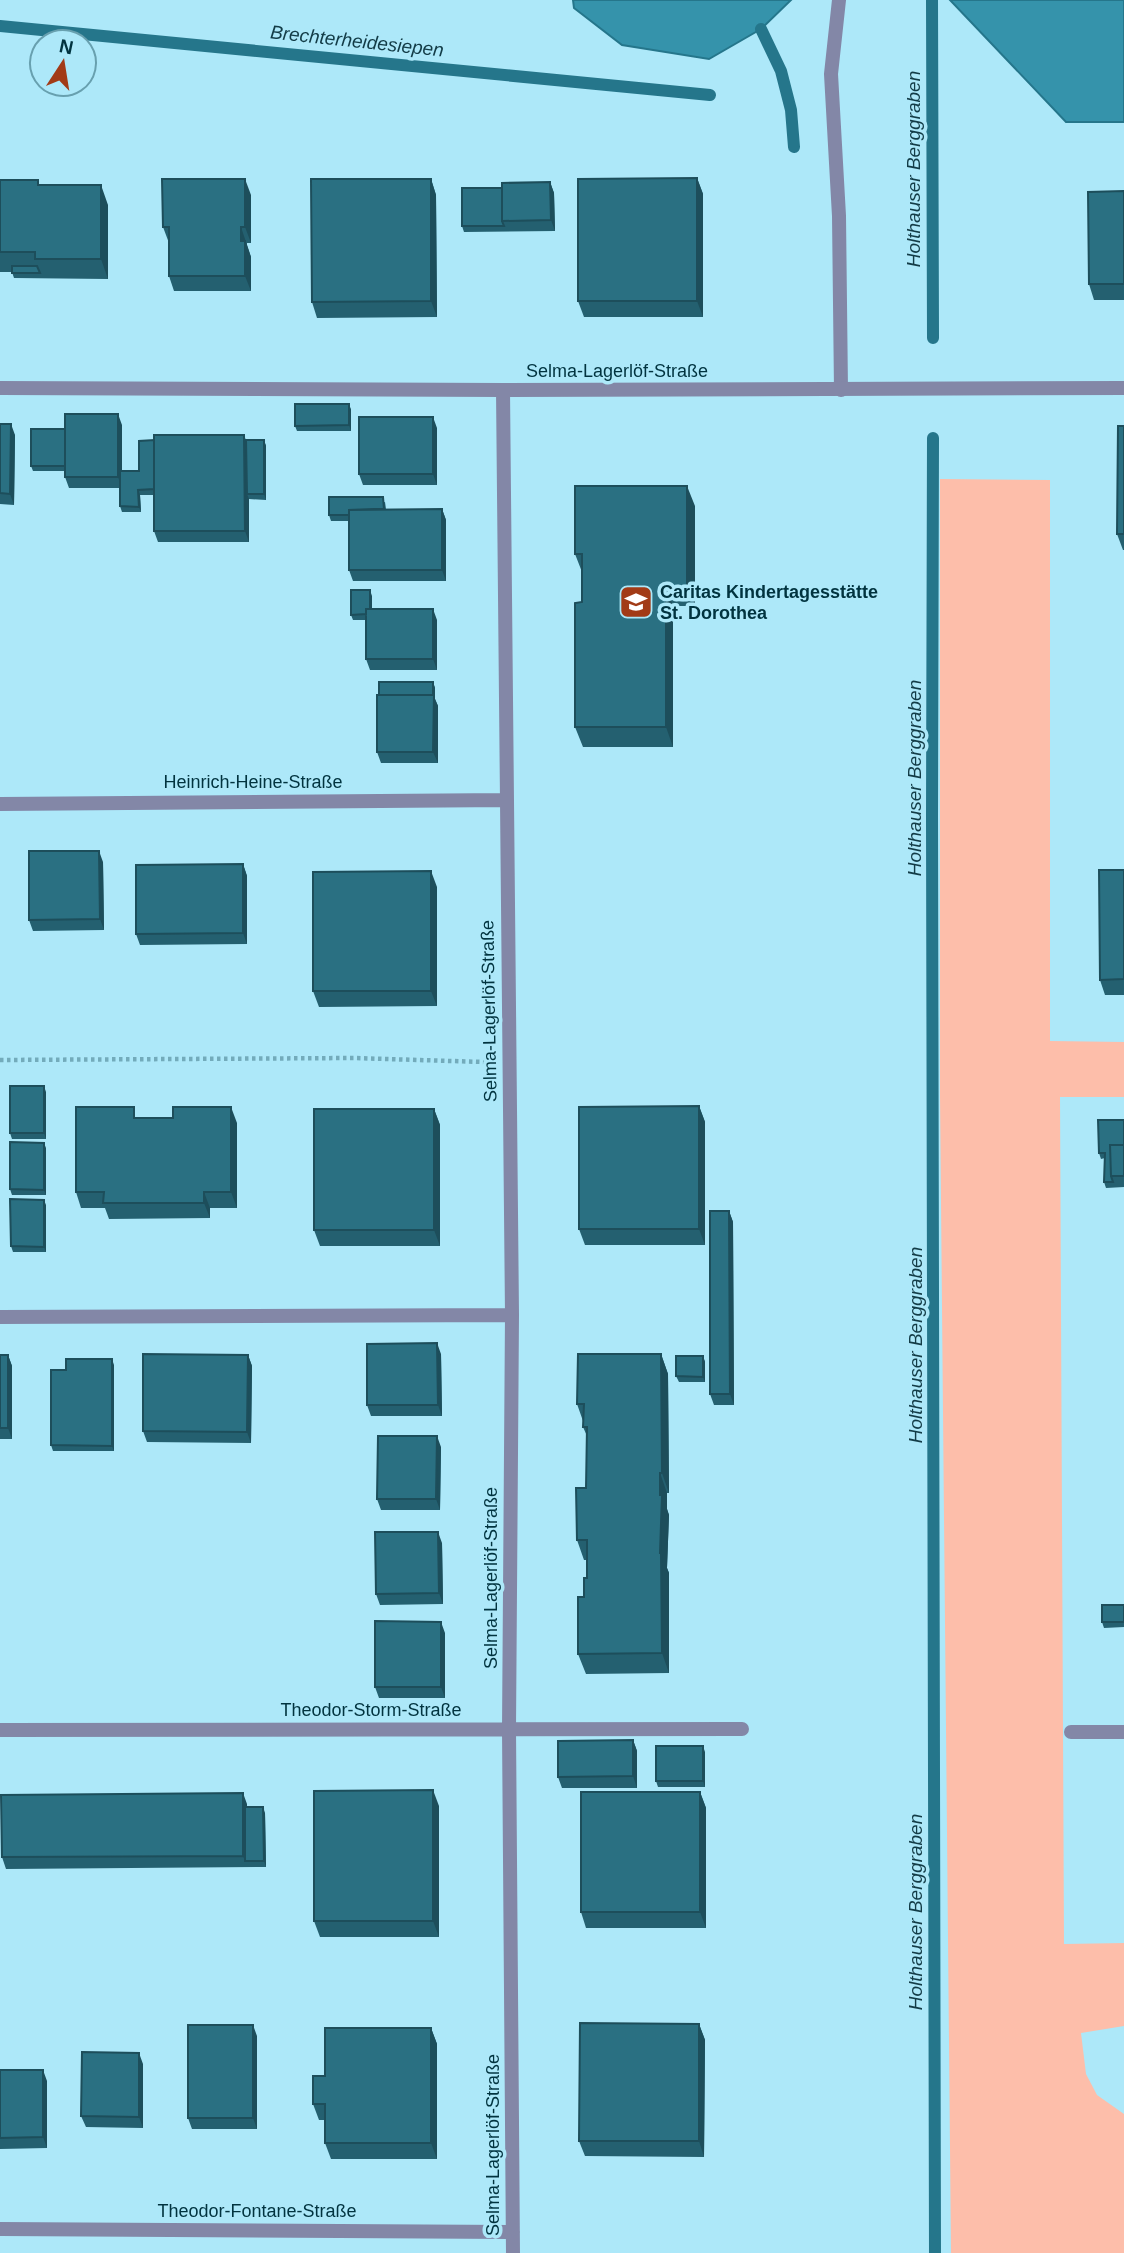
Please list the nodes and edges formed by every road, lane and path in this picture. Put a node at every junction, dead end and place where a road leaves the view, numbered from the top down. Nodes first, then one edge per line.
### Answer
1 (839, 0) edge
2 (0, 388) edge
3 (1124, 388) edge
4 (503, 390) junction
5 (841, 390) junction
6 (506, 800) junction
7 (0, 803) edge
8 (0, 1060) edge
9 (509, 1063) junction
10 (512, 1315) junction
11 (0, 1317) edge
12 (509, 1729) junction
13 (741, 1729) dead end
14 (0, 1730) edge
15 (1071, 1732) dead end
16 (1124, 1732) edge
17 (0, 2229) edge
18 (513, 2232) junction
19 (513, 2253) edge

1 - 5 street
2 - 4 street
3 - 5 street, Selma-Lagerlöf-Straße
4 - 5 street, Selma-Lagerlöf-Straße
4 - 6 street, Selma-Lagerlöf-Straße
6 - 7 street, Heinrich-Heine-Straße
6 - 9 street, Selma-Lagerlöf-Straße
8 - 9 path
9 - 10 street, Selma-Lagerlöf-Straße
10 - 11 street
10 - 12 street, Selma-Lagerlöf-Straße
12 - 13 street, Theodor-Storm-Straße
12 - 14 street, Theodor-Storm-Straße
12 - 18 street, Selma-Lagerlöf-Straße
15 - 16 street
17 - 18 street, Theodor-Fontane-Straße
18 - 19 street, Selma-Lagerlöf-Straße

